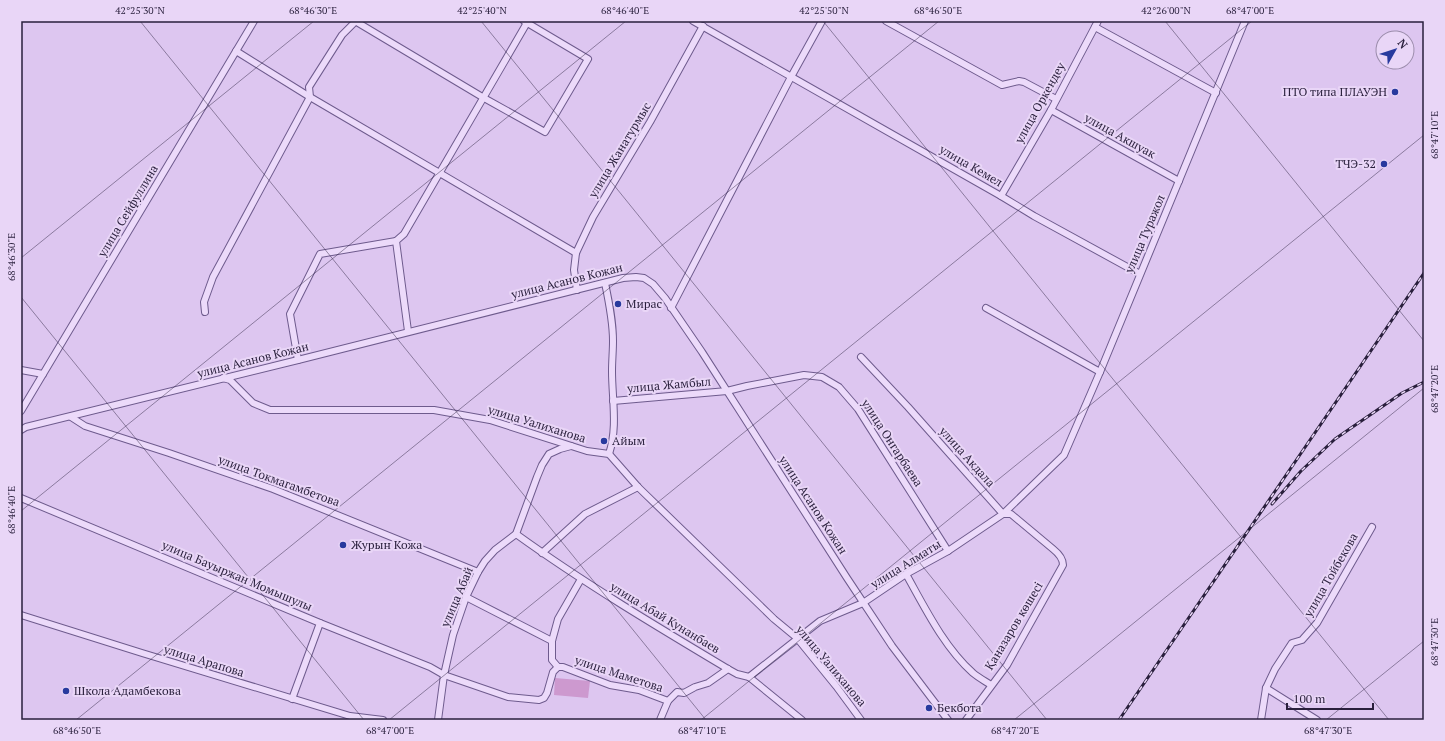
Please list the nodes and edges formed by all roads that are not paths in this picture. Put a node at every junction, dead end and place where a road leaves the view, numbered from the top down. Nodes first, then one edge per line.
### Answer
1 (254, 21) edge
2 (355, 21) edge
3 (693, 21) edge
4 (822, 21) edge
5 (886, 21) edge
6 (1246, 21) edge
7 (526, 22) edge
8 (1097, 24) edge
9 (703, 26) junction
10 (236, 51) junction
11 (791, 77) junction
12 (1216, 93) junction
13 (310, 97) junction
14 (484, 98) junction
15 (1056, 99) junction
16 (1051, 110) junction
17 (440, 172) junction
18 (1179, 181) junction
19 (1001, 196) junction
20 (396, 241) junction
21 (576, 253) junction
22 (1140, 274) junction
23 (606, 283) junction
24 (577, 290) junction
25 (672, 308) junction
26 (986, 308) dead end
27 (205, 312) dead end
28 (408, 331) junction
29 (861, 357) dead end
30 (298, 360) junction
31 (21, 370) edge
32 (1100, 372) junction
33 (43, 374) junction
34 (223, 378) junction
35 (727, 391) junction
36 (613, 401) junction
37 (21, 412) edge
38 (71, 417) junction
39 (21, 430) edge
40 (571, 446) junction
41 (609, 454) junction
42 (1064, 455) joint
43 (638, 487) junction
44 (21, 498) edge
45 (1003, 514) junction
46 (1372, 527) dead end
47 (516, 534) junction
48 (948, 551) junction
49 (542, 553) junction
50 (1063, 561) joint
51 (478, 572) junction
52 (906, 574) junction
53 (581, 579) junction
54 (466, 597) junction
55 (864, 603) junction
56 (21, 615) edge
57 (320, 623) junction
58 (797, 638) junction
59 (552, 641) junction
60 (558, 667) junction
61 (728, 669) junction
62 (444, 675) junction
63 (749, 676) junction
64 (991, 685) junction
65 (1266, 688) junction
66 (292, 699) junction
67 (668, 701) junction
68 (382, 720) edge
69 (438, 720) edge
70 (660, 720) edge
71 (802, 720) edge
72 (861, 720) edge
73 (948, 720) edge
74 (966, 720) edge
75 (1261, 720) edge
76 (1317, 720) edge

1 - 10 street, улица Сейфуллина
2 - 13 street
2 - 14 street
3 - 9 street, улица Кемел
4 - 11 street
5 - 15 street
6 - 12 street, улица Туражол
7 - 14 street
7 - 14 street
8 - 12 street
8 - 15 street, улица Оркендеу
9 - 11 street, улица Кемел
9 - 21 street, улица Жанатурмыс
10 - 13 street
10 - 33 street, улица Сейфуллина
11 - 19 street, улица Кемел
11 - 25 street
12 - 18 street, улица Туражол
13 - 17 street
13 - 27 street
14 - 17 street
15 - 16 street, улица Оркендеу
16 - 18 street, улица Акшуак
16 - 19 street, улица Оркендеу
17 - 20 street
17 - 21 street
18 - 22 street, улица Туражол
19 - 22 street, улица Кемел
20 - 28 street
20 - 30 street
21 - 24 street, улица Жанатурмыс
22 - 32 street, улица Туражол
23 - 24 street, улица Асанов Кожан
23 - 25 street, улица Асанов Кожан
23 - 36 street, улица Жамбыл
24 - 28 street, улица Асанов Кожан
25 - 35 street, улица Асанов Кожан
26 - 32 street
28 - 30 street, улица Асанов Кожан
29 - 45 street, улица Акдала
30 - 34 street, улица Асанов Кожан
31 - 33 street
32 - 42 street, улица Туражол
33 - 37 street, улица Сейфуллина
34 - 38 street, улица Асанов Кожан
34 - 40 street, улица Уалиханова
35 - 36 street, улица Жамбыл
35 - 48 street, улица Онгарбаева
35 - 55 street, улица Асанов Кожан
36 - 41 street, улица Жамбыл
38 - 39 street, улица Асанов Кожан
38 - 51 street, улица Токмагамбетова
40 - 41 street, улица Уалиханова
40 - 47 street
41 - 43 street, улица Уалиханова
42 - 45 street, улица Алматы
43 - 49 street
43 - 58 street, улица Уалиханова
44 - 57 street, улица Бауыржан Момышулы
45 - 48 street, улица Алматы
45 - 50 street, улица Акдала
46 - 65 street, улица Тойбекова
47 - 49 street, улица Абай Кунанбаев
47 - 51 street, улица Абай
48 - 52 street, улица Алматы
49 - 53 street, улица Абай Кунанбаев
50 - 64 street, Қаназаров көшесі
51 - 54 street, улица Абай
52 - 55 street, улица Алматы
52 - 64 street
53 - 59 street
53 - 61 street, улица Абай Кунанбаев
54 - 59 street
54 - 62 street, улица Абай
55 - 58 street, улица Алматы
55 - 73 street, улица Асанов Кожан
56 - 66 street, улица Арапова
57 - 62 street, улица Бауыржан Момышулы
57 - 66 street
58 - 63 street, улица Алматы
58 - 72 street, улица Уалиханова
59 - 60 street
60 - 62 street, улица Маметова
60 - 67 street, улица Маметова
61 - 63 street, улица Абай Кунанбаев
61 - 67 street
62 - 69 street, улица Абай
63 - 71 street, улица Абай Кунанбаев
64 - 74 street, Қаназаров көшесі
65 - 75 street, улица Тойбекова
65 - 76 street
66 - 68 street, улица Арапова
67 - 70 street

